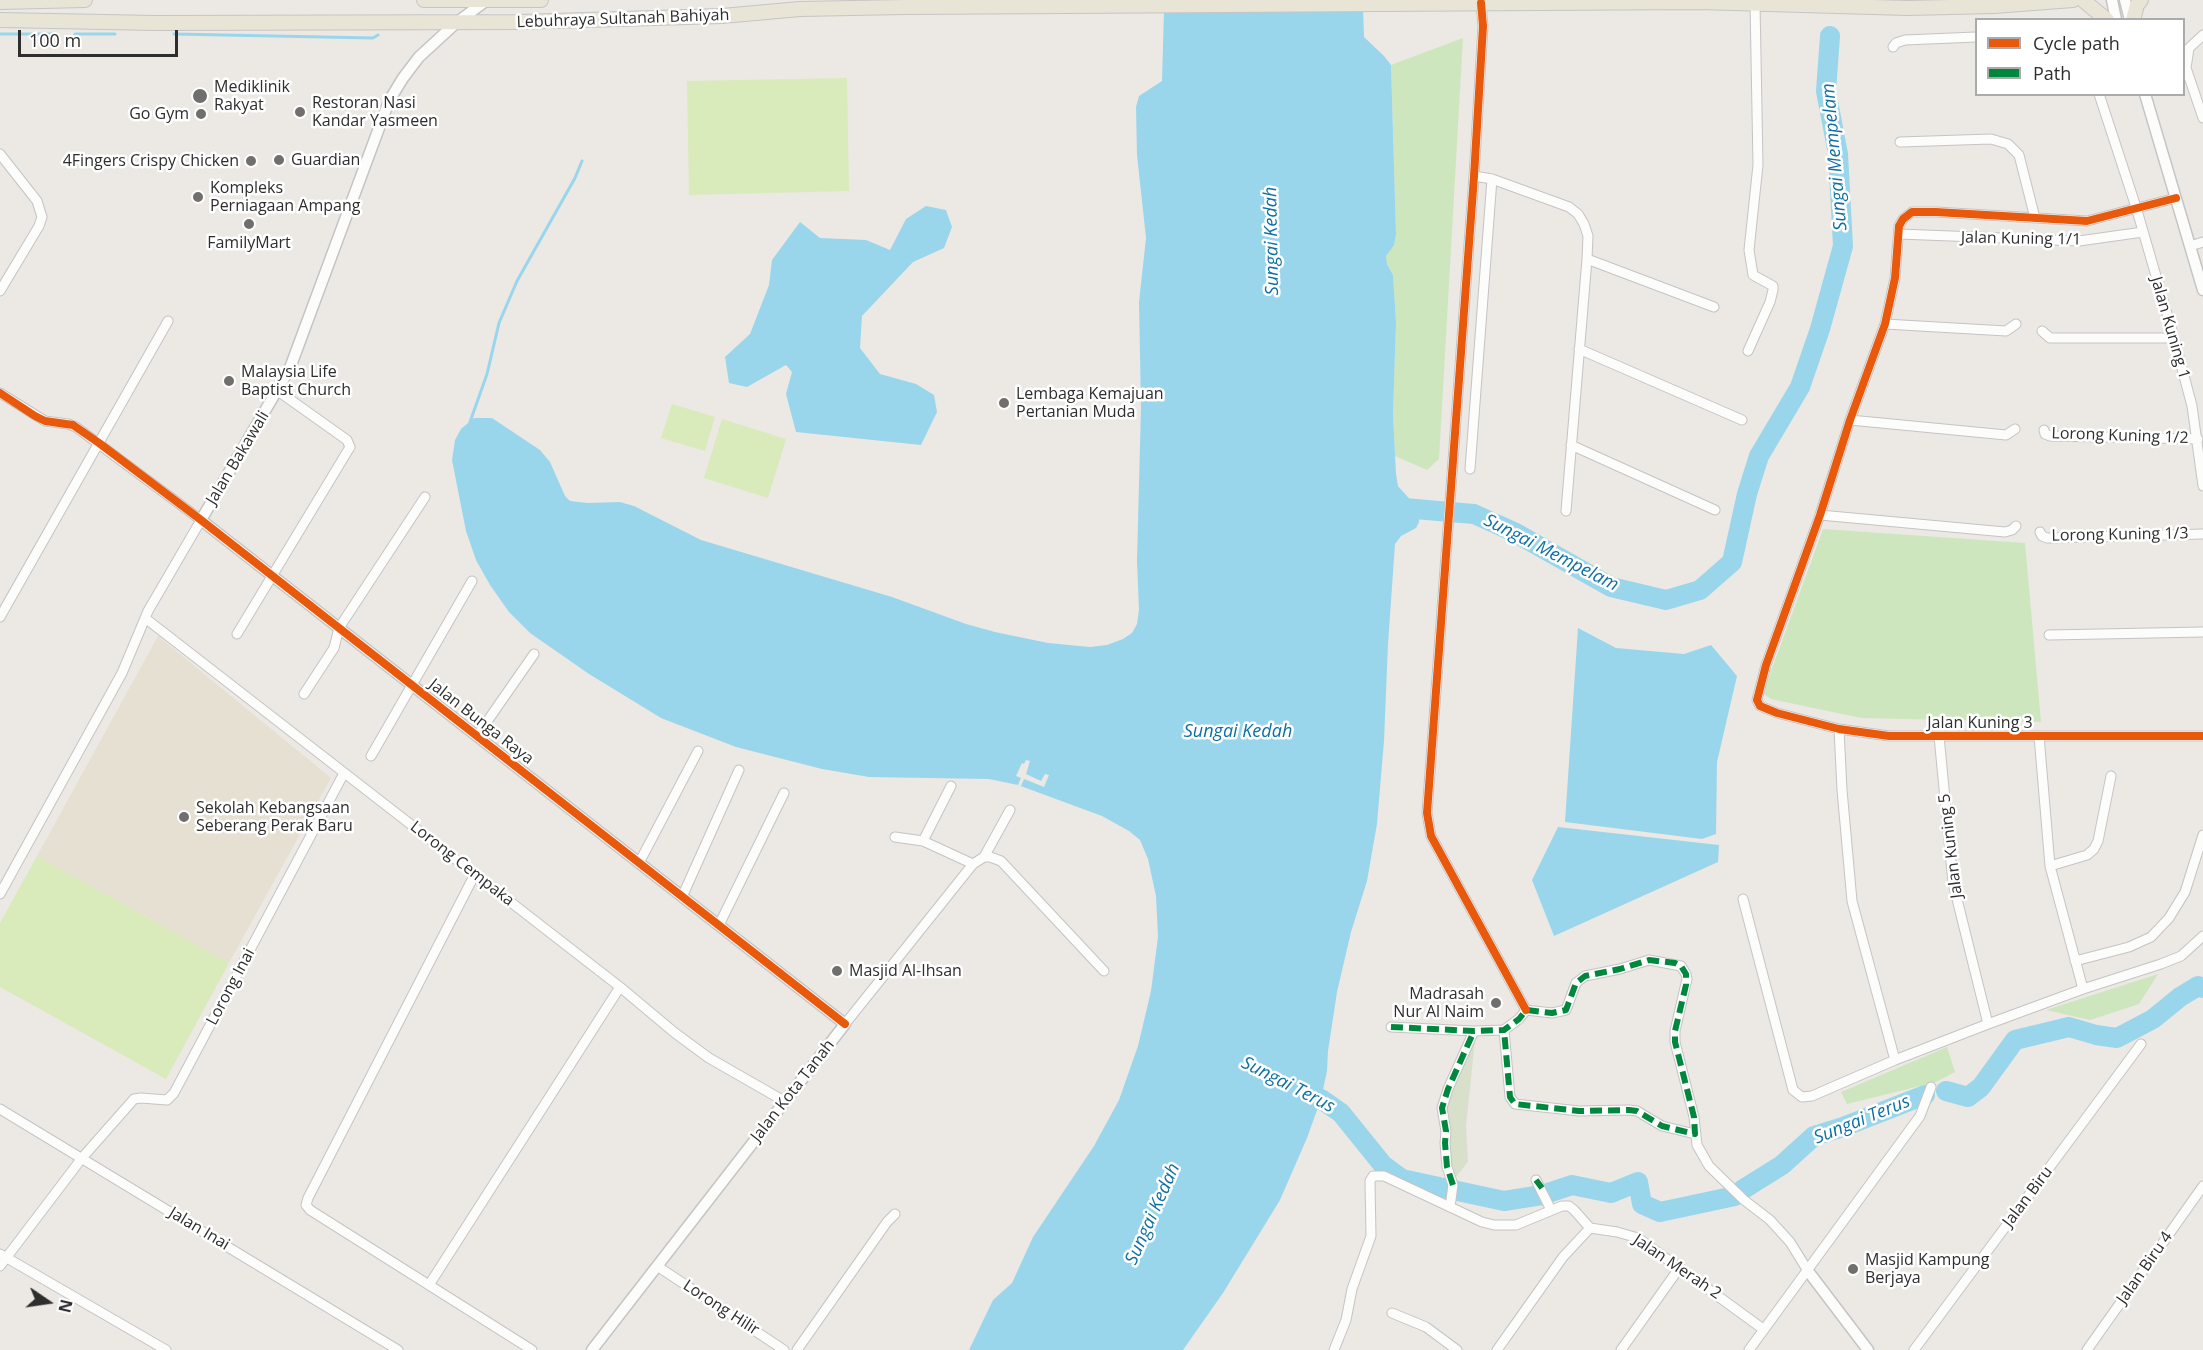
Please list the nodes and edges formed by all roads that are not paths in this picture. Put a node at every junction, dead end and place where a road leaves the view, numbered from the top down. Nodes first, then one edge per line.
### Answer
1 (85, 0) edge
2 (424, 0) edge
3 (525, 0) edge
4 (541, 0) edge
5 (2073, 0) edge
6 (2083, 0) edge
7 (2112, 0) edge
8 (2125, 0) edge
9 (2141, 0) edge
10 (56, 1) edge
11 (486, 1) edge
12 (0, 2) edge
13 (1480, 3) junction
14 (1755, 3) junction
15 (2105, 18) edge
16 (2116, 18) edge
17 (2130, 18) edge
18 (2132, 18) edge
19 (553, 20) junction
20 (0, 21) edge
21 (456, 23) junction
22 (2203, 35) edge
23 (1975, 37) edge
24 (1893, 47) dead end
25 (2100, 96) edge
26 (2146, 96) edge
27 (2203, 118) edge
28 (1900, 142) dead end
29 (0, 154) edge
30 (1474, 176) junction
31 (1491, 179) junction
32 (2176, 198) junction
33 (2136, 207) junction
34 (2035, 218) junction
35 (2143, 232) junction
36 (1899, 234) junction
37 (2203, 242) edge
38 (2190, 246) junction
39 (1587, 259) junction
40 (2203, 290) edge
41 (0, 291) edge
42 (1714, 307) dead end
43 (168, 321) dead end
44 (1885, 324) junction
45 (2016, 324) dead end
46 (2042, 331) dead end
47 (2174, 338) junction
48 (1579, 349) junction
49 (1748, 351) dead end
50 (278, 391) junction
51 (0, 393) edge
52 (1742, 420) dead end
53 (1850, 420) junction
54 (2015, 429) dead end
55 (2044, 430) dead end
56 (2198, 439) junction
57 (99, 443) junction
58 (1571, 445) junction
59 (1470, 469) dead end
60 (2203, 486) edge
61 (425, 497) dead end
62 (1715, 510) dead end
63 (1566, 511) dead end
64 (1820, 515) junction
65 (201, 519) junction
66 (2016, 525) dead end
67 (2040, 532) dead end
68 (2203, 534) edge
69 (271, 574) junction
70 (472, 581) dead end
71 (0, 617) edge
72 (145, 618) junction
73 (339, 628) junction
74 (2203, 632) edge
75 (237, 634) dead end
76 (2049, 635) dead end
77 (534, 654) dead end
78 (412, 685) junction
79 (304, 694) dead end
80 (1839, 729) junction
81 (477, 736) junction
82 (1939, 736) junction
83 (2039, 736) junction
84 (2203, 736) edge
85 (698, 752) dead end
86 (370, 756) dead end
87 (739, 770) dead end
88 (344, 773) junction
89 (2111, 776) dead end
90 (951, 786) dead end
91 (784, 793) dead end
92 (1010, 810) dead end
93 (2203, 835) edge
94 (895, 837) dead end
95 (924, 841) junction
96 (984, 857) junction
97 (639, 863) junction
98 (973, 864) junction
99 (2050, 866) junction
100 (475, 874) junction
101 (0, 894) edge
102 (682, 897) junction
103 (1743, 899) dead end
104 (719, 926) junction
105 (2201, 942) edge
106 (2075, 961) junction
107 (1104, 971) dead end
108 (620, 987) junction
109 (2083, 989) junction
110 (1526, 1010) junction
111 (844, 1024) junction
112 (1988, 1024) junction
113 (1391, 1027) dead end
114 (1504, 1030) junction
115 (1474, 1031) junction
116 (2141, 1044) dead end
117 (1895, 1060) junction
118 (1931, 1088) dead end
119 (784, 1101) junction
120 (0, 1109) edge
121 (1695, 1134) junction
122 (82, 1158) junction
123 (1536, 1179) dead end
124 (2203, 1186) edge
125 (1450, 1204) junction
126 (1549, 1206) junction
127 (895, 1214) dead end
128 (1590, 1228) junction
129 (2, 1259) edge
130 (657, 1266) junction
131 (1680, 1267) junction
132 (1808, 1271) junction
133 (429, 1285) junction
134 (1392, 1313) dead end
135 (1763, 1329) junction
136 (166, 1350) edge
137 (398, 1350) edge
138 (532, 1350) edge
139 (592, 1350) edge
140 (784, 1350) edge
141 (797, 1350) edge
142 (1334, 1350) edge
143 (1457, 1350) edge
144 (1497, 1350) edge
145 (1621, 1350) edge
146 (1749, 1350) edge
147 (1868, 1350) edge
148 (1914, 1350) edge
149 (2087, 1350) edge

1 - 10 main road
2 - 11 main road, Lebuhraya Sultanah Bahiyah
3 - 4 main road, Lebuhraya Sultanah Bahiyah
3 - 11 main road, Lebuhraya Sultanah Bahiyah
3 - 19 main road
5 - 14 main road, Lebuhraya Sultanah Bahiyah
6 - 15 main road
7 - 16 street
8 - 17 street
9 - 18 main road
10 - 12 main road
11 - 21 street, Jalan Bakawali
13 - 14 main road, Lebuhraya Sultanah Bahiyah
13 - 19 main road, Lebuhraya Sultanah Bahiyah
13 - 30 street
14 - 49 street
19 - 21 main road, Lebuhraya Sultanah Bahiyah
20 - 21 main road, Lebuhraya Sultanah Bahiyah
21 - 50 street, Jalan Bakawali
22 - 27 street
23 - 24 street
25 - 33 street, Jalan Kuning 1
26 - 32 street
28 - 34 street
29 - 41 street
30 - 31 street
30 - 110 street
31 - 39 street
31 - 59 street
32 - 33 street
32 - 38 street
33 - 34 street
33 - 35 street, Jalan Kuning 1
34 - 36 street
35 - 36 street, Jalan Kuning 1/1
35 - 47 street, Jalan Kuning 1
36 - 44 street
37 - 38 street
38 - 40 street
39 - 42 street
39 - 48 street
43 - 57 street
44 - 45 street
44 - 53 street
46 - 47 street
47 - 56 street, Jalan Kuning 1
48 - 52 street
48 - 58 street
50 - 65 street, Jalan Bakawali
50 - 69 street
51 - 57 street, Jalan Bunga Raya
53 - 54 street
53 - 64 street
55 - 56 street, Lorong Kuning 1/2
56 - 60 street, Jalan Kuning 1
57 - 65 street, Jalan Bunga Raya
57 - 71 street
58 - 62 street
58 - 63 street
61 - 73 street
64 - 66 street
64 - 80 street, Jalan Kuning 3
65 - 69 street, Jalan Bunga Raya
65 - 72 street, Jalan Bakawali
67 - 68 street, Lorong Kuning 1/3
69 - 73 street, Jalan Bunga Raya
69 - 75 street
70 - 78 street
72 - 88 street, Lorong Cempaka
72 - 101 street, Jalan Bakawali
73 - 78 street, Jalan Bunga Raya
73 - 79 street
74 - 76 street
77 - 81 street
78 - 81 street, Jalan Bunga Raya
78 - 86 street
80 - 82 street, Jalan Kuning 3
80 - 117 street
81 - 97 street, Jalan Bunga Raya
82 - 83 street, Jalan Kuning 3
82 - 112 street, Jalan Kuning 5
83 - 84 street, Jalan Kuning 3
83 - 99 street
85 - 97 street
87 - 102 street
88 - 100 street, Lorong Cempaka
88 - 122 street, Lorong Inai
89 - 99 street
90 - 95 street
91 - 104 street
92 - 96 street
93 - 106 street
94 - 95 street
95 - 98 street
96 - 98 street, Jalan Kota Tanah
96 - 107 street
97 - 102 street, Jalan Bunga Raya
98 - 111 street, Jalan Kota Tanah
99 - 106 street
100 - 108 street, Lorong Cempaka
100 - 133 street
102 - 104 street, Jalan Bunga Raya
103 - 117 street
104 - 111 street, Jalan Bunga Raya
105 - 109 street
106 - 109 street
108 - 119 street, Lorong Cempaka
108 - 133 street
109 - 112 street
110 - 114 street
110 - 121 street
111 - 119 street, Jalan Kota Tanah
112 - 117 street
113 - 115 street
114 - 115 street
114 - 121 street
115 - 125 street
116 - 148 street, Jalan Biru
118 - 132 street
119 - 130 street, Jalan Kota Tanah
120 - 122 street, Jalan Inai
121 - 132 street
122 - 129 street
122 - 137 street, Jalan Inai
123 - 126 street
124 - 149 street, Jalan Biru 4
125 - 126 street
125 - 142 street
126 - 128 street
127 - 141 street
128 - 131 street, Jalan Merah 2
128 - 144 street
129 - 136 street
130 - 139 street, Jalan Kota Tanah
130 - 140 street, Lorong Hilir
131 - 135 street, Jalan Merah 2
131 - 145 street
132 - 135 street
132 - 147 street
133 - 138 street
134 - 143 street
135 - 146 street

